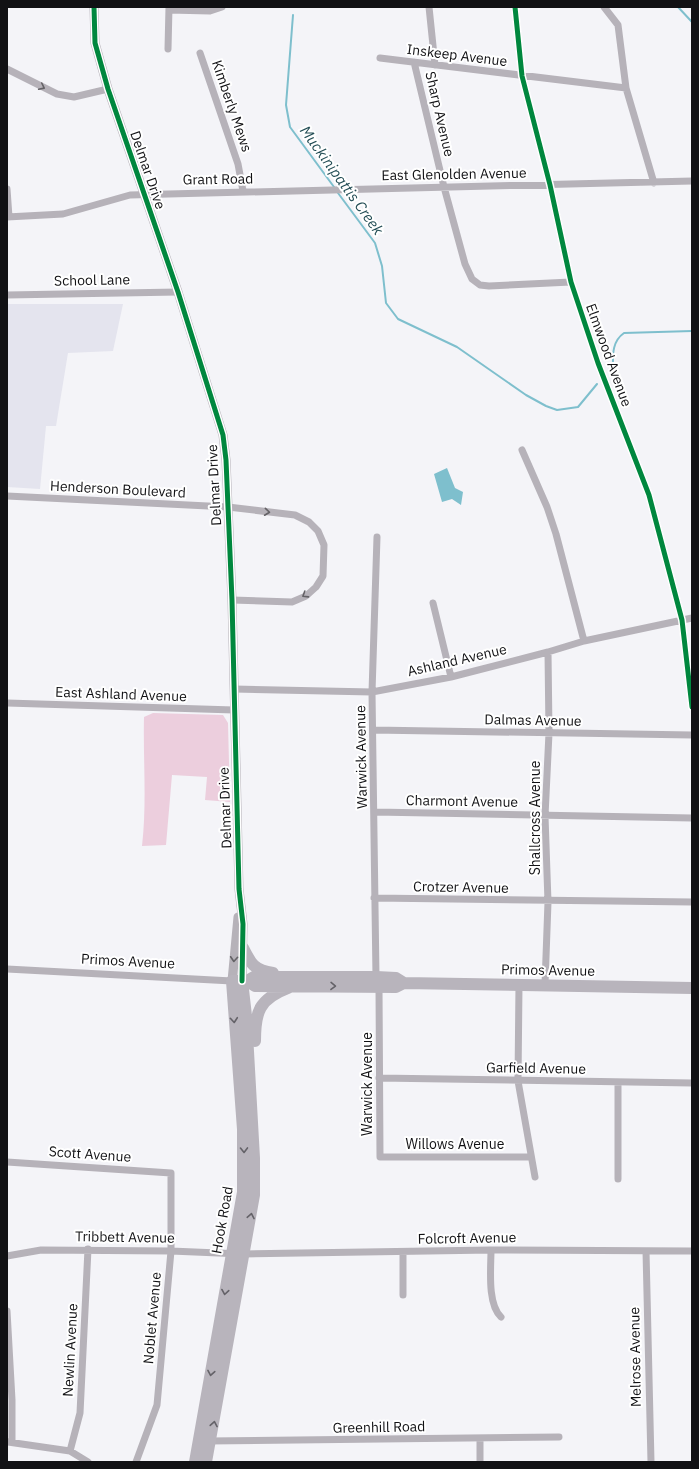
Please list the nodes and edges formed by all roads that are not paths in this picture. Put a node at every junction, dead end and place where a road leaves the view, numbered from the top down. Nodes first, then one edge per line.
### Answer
1 (94, 7) edge
2 (222, 7) edge
3 (429, 7) edge
4 (515, 7) edge
5 (604, 7) edge
6 (169, 8) edge
7 (168, 49) dead end
8 (200, 53) dead end
9 (380, 58) dead end
10 (414, 62) junction
11 (435, 65) junction
12 (7, 69) edge
13 (522, 76) junction
14 (626, 88) junction
15 (108, 90) junction
16 (692, 181) edge
17 (654, 182) junction
18 (550, 185) junction
19 (444, 186) junction
20 (7, 189) edge
21 (336, 190) joint
22 (243, 191) junction
23 (144, 194) junction
24 (8, 217) edge
25 (571, 282) junction
26 (178, 292) junction
27 (7, 295) edge
28 (522, 450) dead end
29 (7, 496) edge
30 (228, 508) junction
31 (377, 537) dead end
32 (232, 600) junction
33 (433, 603) dead end
34 (692, 618) edge
35 (682, 620) junction
36 (584, 641) junction
37 (548, 652) junction
38 (450, 677) junction
39 (234, 689) junction
40 (372, 692) junction
41 (7, 703) edge
42 (692, 707) edge
43 (234, 710) junction
44 (373, 730) junction
45 (549, 733) junction
46 (692, 735) edge
47 (375, 812) junction
48 (545, 816) junction
49 (692, 818) edge
50 (374, 898) junction
51 (548, 902) junction
52 (692, 902) edge
53 (240, 903) junction
54 (243, 948) junction
55 (7, 970) edge
56 (241, 981) junction
57 (294, 981) junction
58 (378, 982) junction
59 (545, 984) junction
60 (519, 985) junction
61 (692, 988) edge
62 (379, 1078) junction
63 (518, 1081) junction
64 (618, 1082) junction
65 (692, 1083) edge
66 (250, 1086) junction
67 (380, 1156) joint
68 (531, 1156) junction
69 (7, 1162) edge
70 (170, 1173) joint
71 (535, 1177) dead end
72 (618, 1179) dead end
73 (88, 1249) junction
74 (491, 1250) junction
75 (171, 1251) junction
76 (646, 1251) junction
77 (692, 1251) edge
78 (403, 1252) junction
79 (237, 1254) junction
80 (7, 1256) edge
81 (403, 1294) dead end
82 (7, 1311) edge
83 (501, 1317) dead end
84 (559, 1437) dead end
85 (480, 1439) junction
86 (205, 1441) junction
87 (9, 1442) edge
88 (70, 1451) junction
89 (88, 1462) edge
90 (136, 1462) edge
91 (195, 1462) edge
92 (206, 1462) edge
93 (480, 1462) edge
94 (651, 1462) edge

1 - 15 street, Delmar Drive
2 - 6 street
3 - 11 street, Sharp Avenue
4 - 13 street, Elmwood Avenue
5 - 14 street
6 - 7 street
8 - 22 street, Kimberly Mews
9 - 10 street, Inskeep Avenue
10 - 11 street, Inskeep Avenue
10 - 19 street, Sharp Avenue
11 - 13 street, Inskeep Avenue
12 -> 15 street
13 - 14 street, Inskeep Avenue
13 - 18 street, Elmwood Avenue
14 - 17 street
15 - 23 street, Delmar Drive
16 - 17 street, East Glenolden Avenue
17 - 18 street, East Glenolden Avenue
18 - 19 street, East Glenolden Avenue
18 - 25 street, Elmwood Avenue
19 - 21 street, East Glenolden Avenue
19 - 25 street, Sharp Avenue
20 - 24 street
21 - 22 street, Grant Road
22 - 23 street, Grant Road
23 - 24 street, Grant Road
23 - 26 street, Delmar Drive
25 - 35 street, Elmwood Avenue
26 - 27 street, School Lane
26 - 30 street, Delmar Drive
28 - 36 street
29 - 30 street, Henderson Boulevard
30 - 32 street, Delmar Drive
30 -> 32 street, Henderson Boulevard
31 - 40 street, Warwick Avenue
32 - 39 street, Delmar Drive
33 - 38 street
34 - 35 street
35 - 36 street, Ashland Avenue
35 - 42 street, Elmwood Avenue
36 - 37 street, Ashland Avenue
37 - 38 street, Ashland Avenue
37 - 45 street, Shallcross Avenue
38 - 40 street, Ashland Avenue
39 - 40 street, Ashland Avenue
39 - 43 street, Delmar Drive
40 - 44 street, Warwick Avenue
41 - 43 street, East Ashland Avenue
43 - 53 street, Delmar Drive
44 - 45 street, Dalmas Avenue
44 - 47 street, Warwick Avenue
45 - 46 street, Dalmas Avenue
45 - 48 street, Shallcross Avenue
47 - 48 street, Charmont Avenue
47 - 50 street, Warwick Avenue
48 - 49 street, Charmont Avenue
48 - 51 street, Shallcross Avenue
50 - 51 street, Crotzer Avenue
50 - 58 street, Warwick Avenue
51 - 52 street, Crotzer Avenue
51 - 59 street, Shallcross Avenue
53 - 54 street, Delmar Drive
53 -> 56 street, Delmar Drive
54 - 56 street, Delmar Drive
54 - 57 main road
55 - 56 street, Primos Avenue
56 - 57 main road, Primos Avenue
56 - 66 main road, Hook Road
56 -> 79 main road, Hook Road
57 - 58 main road, Primos Avenue
57 - 66 main road
58 - 60 main road, Primos Avenue
58 - 62 street, Warwick Avenue
59 - 60 main road, Primos Avenue
59 - 61 main road, Primos Avenue
60 - 63 street
62 - 63 street, Garfield Avenue
62 - 67 street, Warwick Avenue
63 - 64 street, Garfield Avenue
63 - 68 street
64 - 65 street, Garfield Avenue
64 - 72 street
79 -> 66 main road, Hook Road
67 - 68 street, Willows Avenue
68 - 71 street
69 - 70 street, Scott Avenue
70 - 75 street, Noblet Avenue
73 - 75 street, Tribbett Avenue
73 - 80 street, Tribbett Avenue
73 - 88 street, Newlin Avenue
74 - 76 street, Folcroft Avenue
74 - 78 street, Folcroft Avenue
74 - 83 street
75 - 79 street, Tribbett Avenue
75 - 90 street, Noblet Avenue
76 - 77 street, Folcroft Avenue
76 - 94 street, Melrose Avenue
78 - 79 street, Folcroft Avenue
78 - 81 street
79 - 86 main road, Hook Road
82 - 87 street
84 - 85 street, Greenhill Road
85 - 86 street, Greenhill Road
85 - 93 street
86 - 91 main road, Hook Road
86 - 92 main road, Hook Road
87 - 88 street
88 - 89 street

